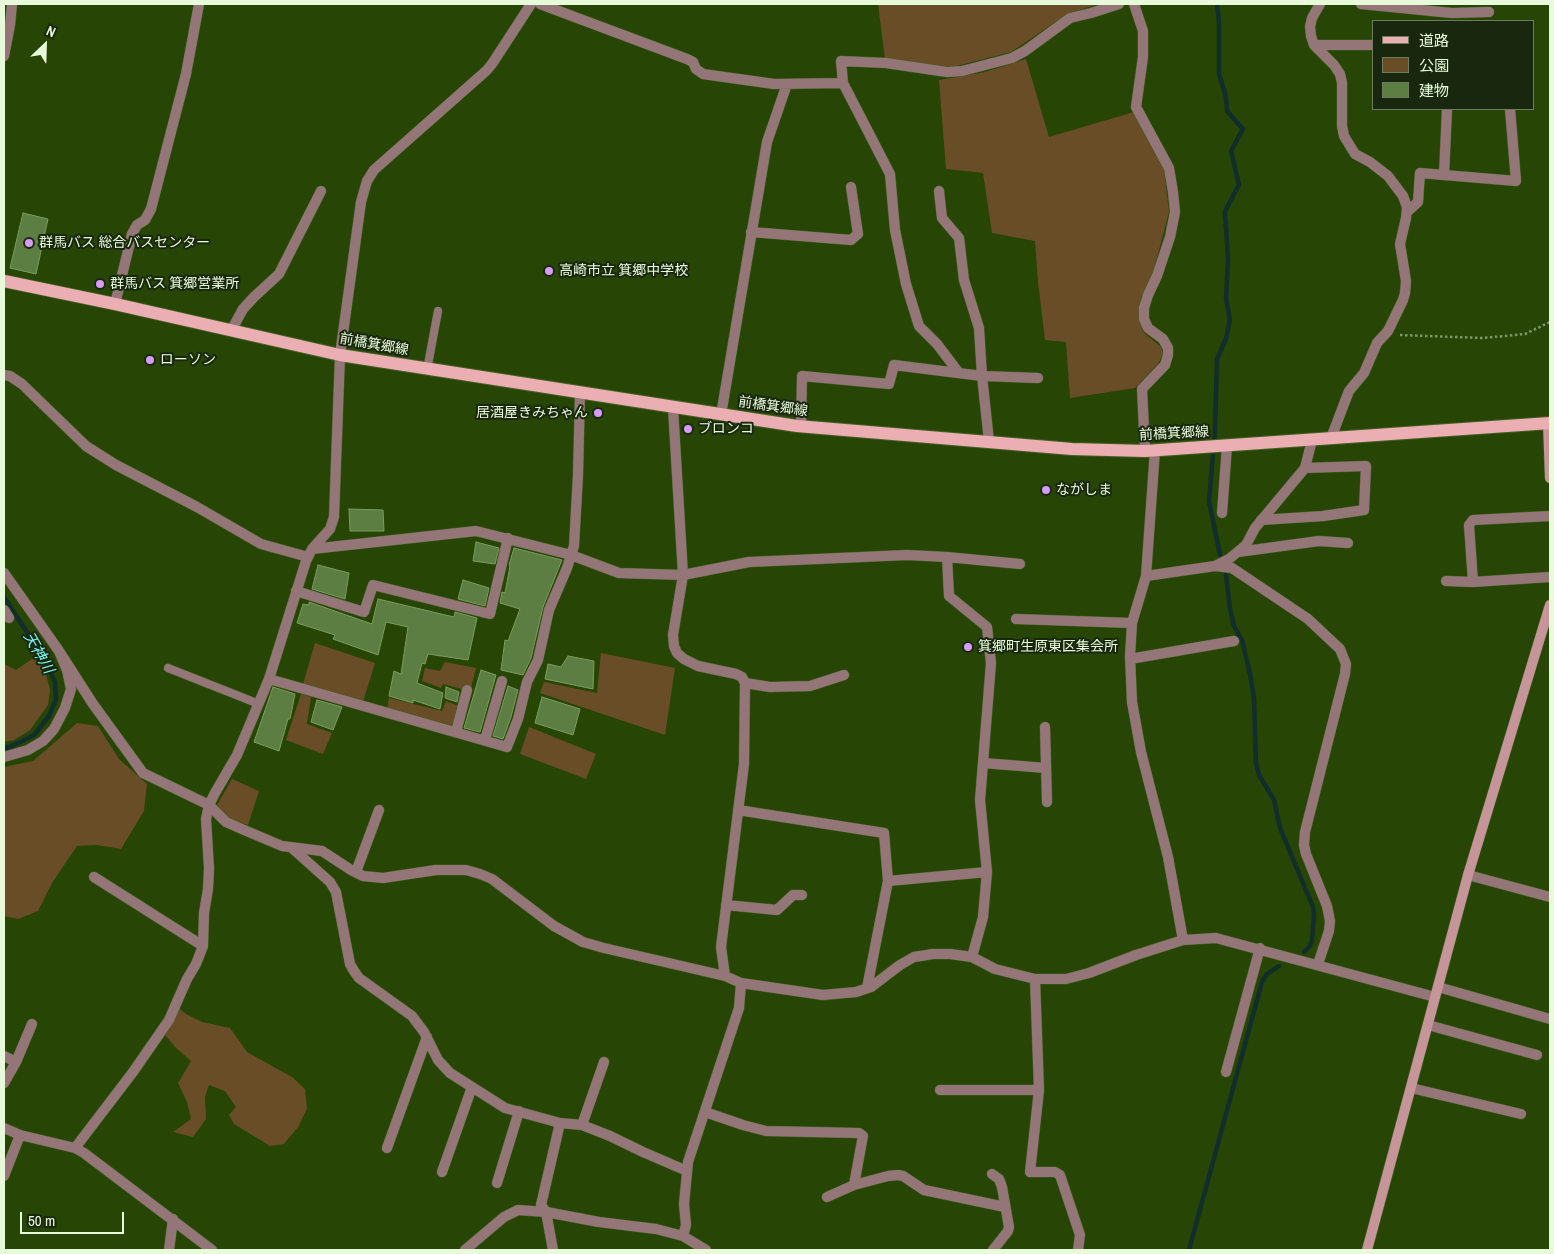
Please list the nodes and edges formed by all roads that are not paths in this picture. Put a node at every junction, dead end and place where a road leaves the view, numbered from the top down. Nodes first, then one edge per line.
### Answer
1 (12, 4) edge
2 (199, 4) edge
3 (531, 4) edge
4 (540, 4) edge
5 (1119, 4) edge
6 (1134, 4) edge
7 (1318, 4) edge
8 (1361, 4) edge
9 (1489, 12) dead end
10 (1314, 44) junction
11 (1372, 45) edge
12 (4, 56) edge
13 (843, 83) junction
14 (787, 84) junction
15 (1447, 110) edge
16 (1510, 110) edge
17 (1444, 175) junction
18 (851, 187) dead end
19 (321, 190) dead end
20 (939, 191) dead end
21 (1406, 212) junction
22 (751, 232) junction
23 (4, 280) edge
24 (115, 304) junction
25 (438, 311) dead end
26 (231, 331) junction
27 (340, 355) junction
28 (427, 370) junction
29 (959, 373) junction
30 (4, 375) edge
31 (982, 376) junction
32 (1038, 378) dead end
33 (580, 393) junction
34 (673, 408) junction
35 (720, 415) junction
36 (1549, 423) edge
37 (801, 426) junction
38 (1332, 438) junction
39 (1312, 440) junction
40 (989, 441) junction
41 (1225, 446) junction
42 (1150, 451) junction
43 (1305, 468) junction
44 (1550, 478) edge
45 (1222, 513) dead end
46 (1550, 516) edge
47 (1261, 520) junction
48 (508, 538) junction
49 (1348, 543) dead end
50 (1237, 552) junction
51 (310, 553) junction
52 (571, 556) junction
53 (948, 557) junction
54 (1020, 564) dead end
55 (1215, 566) junction
56 (4, 574) edge
57 (683, 575) junction
58 (1146, 576) junction
59 (1550, 577) edge
60 (1446, 581) dead end
61 (1473, 582) junction
62 (296, 591) junction
63 (1550, 605) edge
64 (1016, 619) dead end
65 (1132, 623) junction
66 (1234, 641) dead end
67 (58, 651) junction
68 (1130, 660) junction
69 (168, 668) dead end
70 (844, 676) dead end
71 (269, 679) junction
72 (502, 681) dead end
73 (745, 683) junction
74 (467, 690) dead end
75 (259, 704) junction
76 (1045, 726) dead end
77 (456, 732) junction
78 (485, 740) junction
79 (4, 757) edge
80 (983, 763) junction
81 (1046, 768) junction
82 (1047, 802) dead end
83 (210, 805) junction
84 (379, 810) dead end
85 (738, 810) junction
86 (292, 848) junction
87 (356, 872) junction
88 (987, 872) junction
89 (1468, 876) junction
90 (94, 877) dead end
91 (888, 881) junction
92 (802, 895) dead end
93 (1550, 897) edge
94 (726, 905) junction
95 (1183, 940) junction
96 (203, 946) junction
97 (1260, 948) junction
98 (972, 957) junction
99 (1318, 964) junction
100 (725, 976) junction
101 (1035, 979) junction
102 (741, 983) junction
103 (867, 988) junction
104 (1437, 992) junction
105 (1550, 1019) edge
106 (32, 1024) dead end
107 (1428, 1025) junction
108 (427, 1038) junction
109 (1537, 1054) dead end
110 (4, 1056) edge
111 (16, 1062) junction
112 (604, 1062) dead end
113 (1226, 1072) dead end
114 (4, 1084) edge
115 (472, 1087) junction
116 (1411, 1088) junction
117 (940, 1090) dead end
118 (1038, 1090) junction
119 (519, 1111) junction
120 (705, 1112) junction
121 (1521, 1114) dead end
122 (560, 1123) junction
123 (582, 1125) junction
124 (4, 1128) edge
125 (20, 1135) junction
126 (75, 1148) junction
127 (387, 1148) dead end
128 (687, 1171) junction
129 (442, 1172) dead end
130 (992, 1174) dead end
131 (4, 1176) edge
132 (497, 1183) dead end
133 (854, 1185) junction
134 (827, 1197) dead end
135 (1005, 1208) junction
136 (546, 1212) junction
137 (173, 1219) junction
138 (683, 1236) junction
139 (169, 1250) edge
140 (212, 1250) edge
141 (465, 1250) edge
142 (553, 1250) edge
143 (706, 1250) edge
144 (993, 1250) edge
145 (1078, 1250) edge
146 (1367, 1250) edge

1 - 12 street
2 - 24 street
3 - 27 street
4 - 14 street
5 - 13 street
6 - 42 street
7 - 10 street
8 - 9 street
10 - 11 street
10 - 21 street
13 - 14 street
13 - 29 street
14 - 22 street
15 - 17 street
16 - 17 street
17 - 21 street
18 - 22 street
19 - 26 street
20 - 31 street
21 - 38 street
22 - 35 street
23 - 24 main road, 前橋箕郷線
24 - 26 main road, 前橋箕郷線
25 - 28 lane
26 - 27 main road, 前橋箕郷線
27 - 28 main road, 前橋箕郷線
27 - 51 street
28 - 33 main road, 前橋箕郷線
29 - 31 street
29 - 37 street
30 - 51 street
31 - 32 street
31 - 40 street
33 - 34 main road, 前橋箕郷線
33 - 52 street
34 - 35 main road, 前橋箕郷線
34 - 57 street
35 - 37 main road, 前橋箕郷線
36 - 38 main road, 前橋箕郷線
36 - 44 street
37 - 40 main road, 前橋箕郷線
38 - 39 main road, 前橋箕郷線
39 - 41 main road, 前橋箕郷線
39 - 43 street
40 - 42 main road, 前橋箕郷線
41 - 42 main road, 前橋箕郷線
41 - 45 street
42 - 58 street
43 - 47 street
43 - 47 street
46 - 61 street
47 - 50 street
48 - 51 street
48 - 52 street
48 - 62 street
49 - 50 street
50 - 55 street
51 - 62 street
52 - 57 street
52 - 78 street
53 - 54 street
53 - 57 street
53 - 80 street
55 - 58 street
55 - 99 street
56 - 67 street
57 - 73 street
58 - 65 street
59 - 61 street
60 - 61 street
62 - 71 street
63 - 89 street
64 - 65 street
65 - 68 street
66 - 68 street
67 - 79 street
67 - 83 street
68 - 95 street
69 - 75 lane
70 - 73 street
71 - 75 street
71 - 77 street
72 - 78 street
73 - 85 street
74 - 77 street
75 - 83 street
76 - 81 street
77 - 78 street
80 - 81 street
80 - 88 street
81 - 82 street
83 - 86 street
83 - 96 street
84 - 87 street
85 - 91 street
85 - 94 street
86 - 87 street
86 - 108 street
87 - 100 street
88 - 91 street
88 - 98 street
89 - 93 street
89 - 104 street
90 - 96 street
91 - 103 street
92 - 94 street
94 - 100 street
95 - 97 street
95 - 101 street
96 - 126 street
97 - 99 street
97 - 113 street
98 - 101 street
98 - 103 street
99 - 104 street
100 - 102 street
101 - 118 street
102 - 103 street
102 - 120 street
104 - 105 street
104 - 107 street
106 - 111 street
107 - 109 street
107 - 116 street
108 - 115 street
108 - 127 street
110 - 111 street
111 - 114 street
112 - 123 street
115 - 119 street
115 - 129 street
116 - 121 street
116 - 146 street
117 - 118 street
118 - 145 street
119 - 122 street
119 - 132 street
120 - 128 street
120 - 133 street
122 - 123 street
122 - 136 street
123 - 128 street
124 - 125 street
125 - 126 street
125 - 131 street
126 - 137 street
128 - 138 street
130 - 135 street
133 - 134 street
133 - 135 street
135 - 144 street
136 - 138 street
136 - 141 street
136 - 142 street
137 - 139 street
137 - 140 street
138 - 143 street

